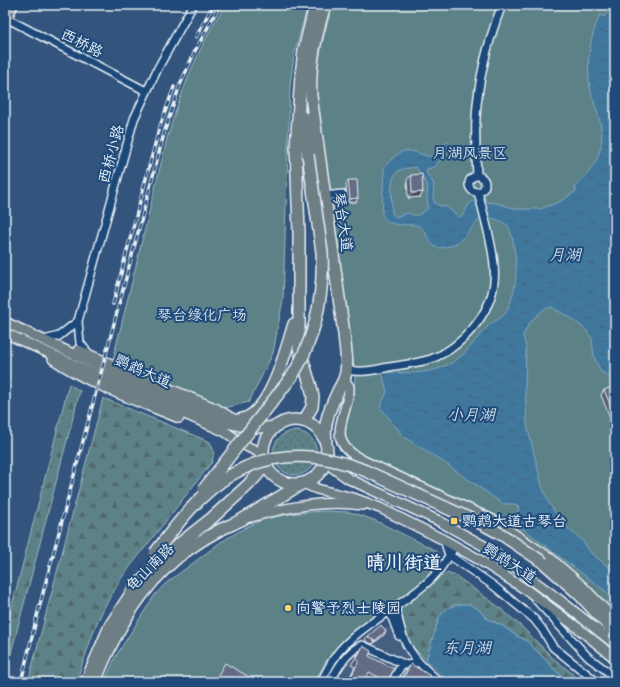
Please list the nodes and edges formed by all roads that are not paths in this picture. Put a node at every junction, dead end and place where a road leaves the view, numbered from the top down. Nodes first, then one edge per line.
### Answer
1 (13, 5) edge
2 (193, 5) edge
3 (315, 5) edge
4 (325, 5) edge
5 (502, 5) edge
6 (6, 19) edge
7 (146, 90) junction
8 (300, 93) junction
9 (477, 176) junction
10 (342, 194) dead end
11 (479, 195) junction
12 (325, 196) junction
13 (299, 310) junction
14 (78, 320) junction
15 (5, 322) edge
16 (5, 333) edge
17 (38, 341) junction
18 (90, 356) junction
19 (346, 375) junction
20 (303, 420) junction
21 (229, 425) junction
22 (275, 426) junction
23 (326, 440) junction
24 (328, 456) junction
25 (264, 458) junction
26 (303, 484) junction
27 (380, 508) junction
28 (242, 519) junction
29 (172, 530) junction
30 (444, 540) junction
31 (455, 546) junction
32 (449, 555) junction
33 (134, 589) junction
34 (528, 591) junction
35 (392, 608) junction
36 (615, 620) edge
37 (615, 633) edge
38 (615, 644) edge
39 (615, 658) edge
40 (402, 664) junction
41 (414, 664) junction
42 (615, 677) edge
43 (86, 682) edge
44 (95, 682) edge
45 (321, 682) edge
46 (330, 682) edge
47 (392, 682) edge
48 (434, 682) edge
49 (440, 682) edge
50 (597, 682) edge

1 - 6 main road
2 - 7 street, 西桥小路
3 - 8 highway
4 - 12 highway, 琴台大道
5 - 9 street
6 - 7 street, 西桥路
7 - 14 street, 西桥小路
8 - 13 highway
8 - 29 highway, bridge
9 - 11 street
9 - 11 street
10 - 12 street
11 - 19 street
12 - 19 highway, 琴台大道
13 - 20 highway
13 - 21 highway
14 - 17 street
14 - 18 street
15 - 17 main road, 鹦鹉大道
16 - 17 main road, 鹦鹉大道
17 - 18 main road
17 - 21 main road, 鹦鹉大道
17 - 21 main road
18 - 21 main road
19 - 23 highway, 琴台大道
19 - 36 main road
20 - 22 highway
20 - 23 highway
21 - 22 main road, 鹦鹉大道
21 - 25 main road, 鹦鹉大道
22 - 25 highway
23 - 24 highway, 琴台大道
24 - 26 highway, 龟山南路
24 - 38 main road, 鹦鹉大道
25 - 26 highway
25 - 33 highway
26 - 27 main road
26 - 28 highway, 龟山南路
27 - 28 main road
27 - 30 main road, 鹦鹉大道
28 - 44 highway, 龟山南路
29 - 33 highway, bridge
29 - 37 highway, bridge
30 - 31 main road, 鹦鹉大道
30 - 32 street
31 - 32 street
31 - 34 main road, 鹦鹉大道
32 - 35 street
32 - 50 street
33 - 43 highway, 龟山南路
34 - 39 main road, 鹦鹉大道
34 - 42 street
35 - 41 street
35 - 45 street
35 - 49 street
40 - 41 street
40 - 46 street
40 - 47 street
41 - 48 street

